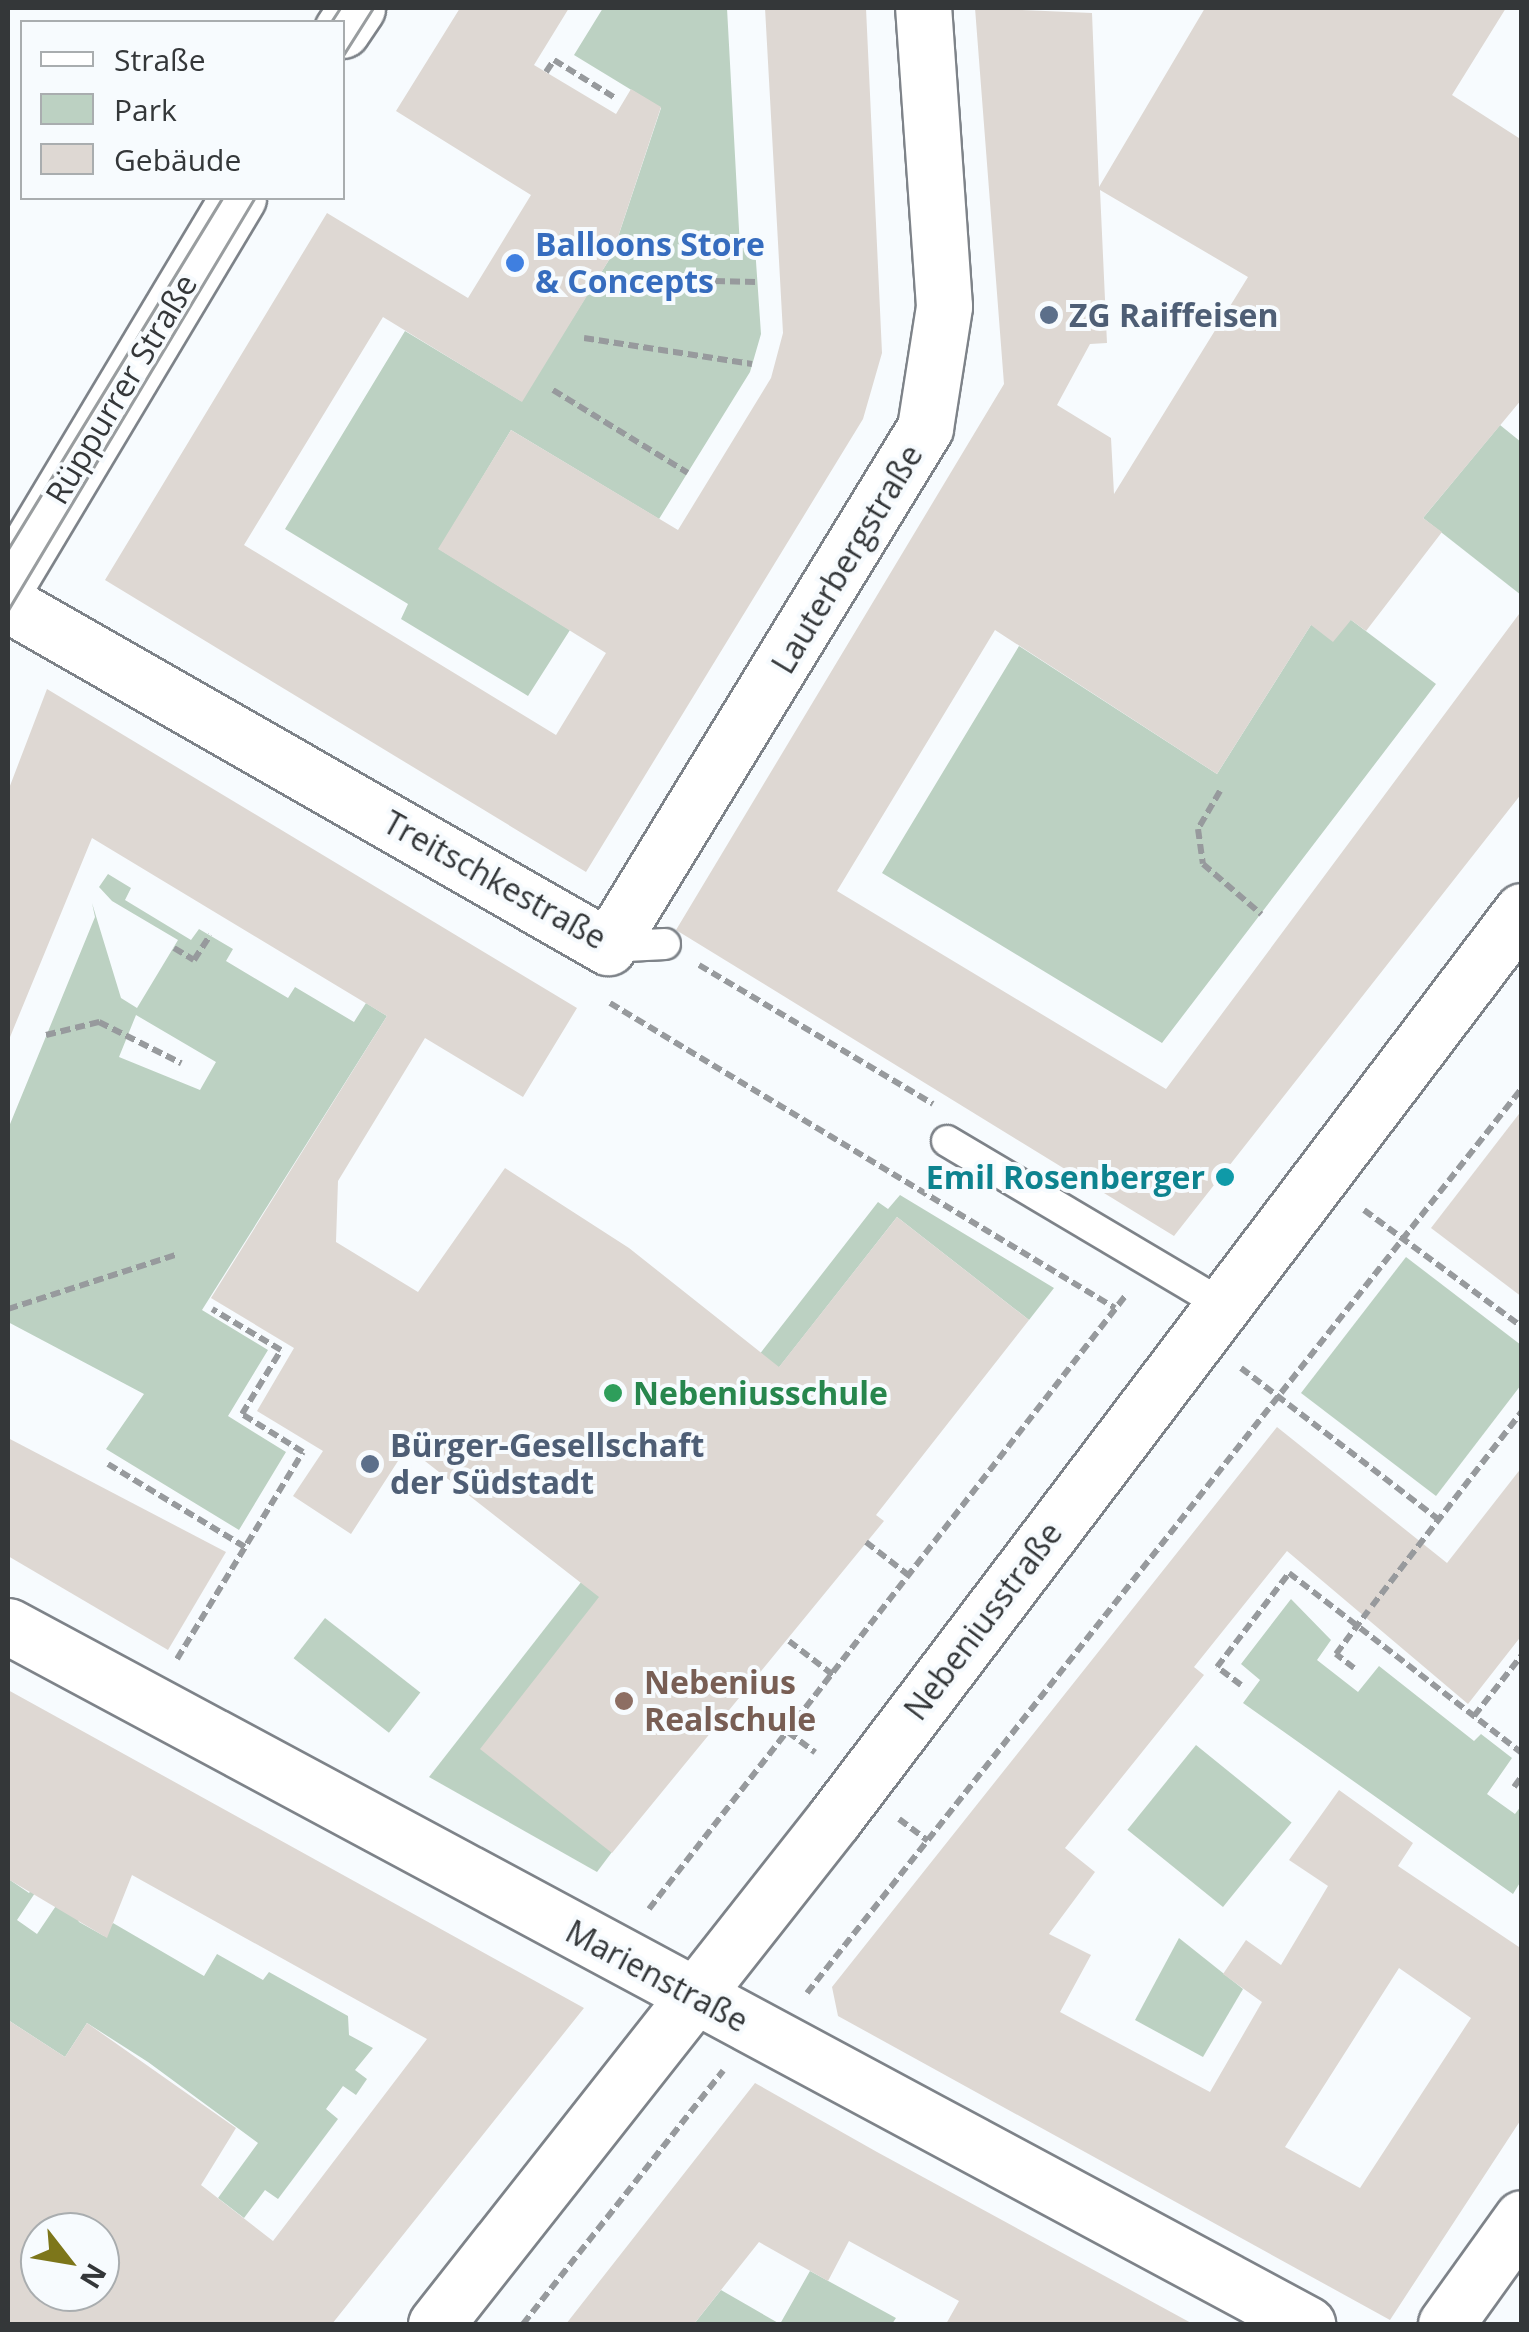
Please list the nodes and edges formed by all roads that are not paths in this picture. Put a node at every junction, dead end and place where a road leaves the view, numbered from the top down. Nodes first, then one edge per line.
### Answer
1 (923, 8) edge
2 (237, 200) edge
3 (8, 582) edge
4 (8, 604) edge
5 (1522, 910) edge
6 (665, 944) road end
7 (602, 971) junction
8 (947, 1141) road end
9 (1209, 1320) junction
10 (8, 1626) edge
11 (696, 1997) junction
12 (1522, 2218) edge
13 (436, 2324) edge
14 (1307, 2324) edge
15 (1446, 2324) edge

1 - 7 street, Lauterbergstraße
2 - 3 street, Rüppurrer Straße
4 - 7 street, Treitschkestraße
5 - 9 street, Nebeniusstraße
6 - 7 lane, Treitschkestraße
8 - 9 lane
9 - 11 street, Nebeniusstraße
10 - 11 street, Marienstraße
11 - 13 street, Nebeniusstraße
11 - 14 street, Marienstraße
12 - 15 street

